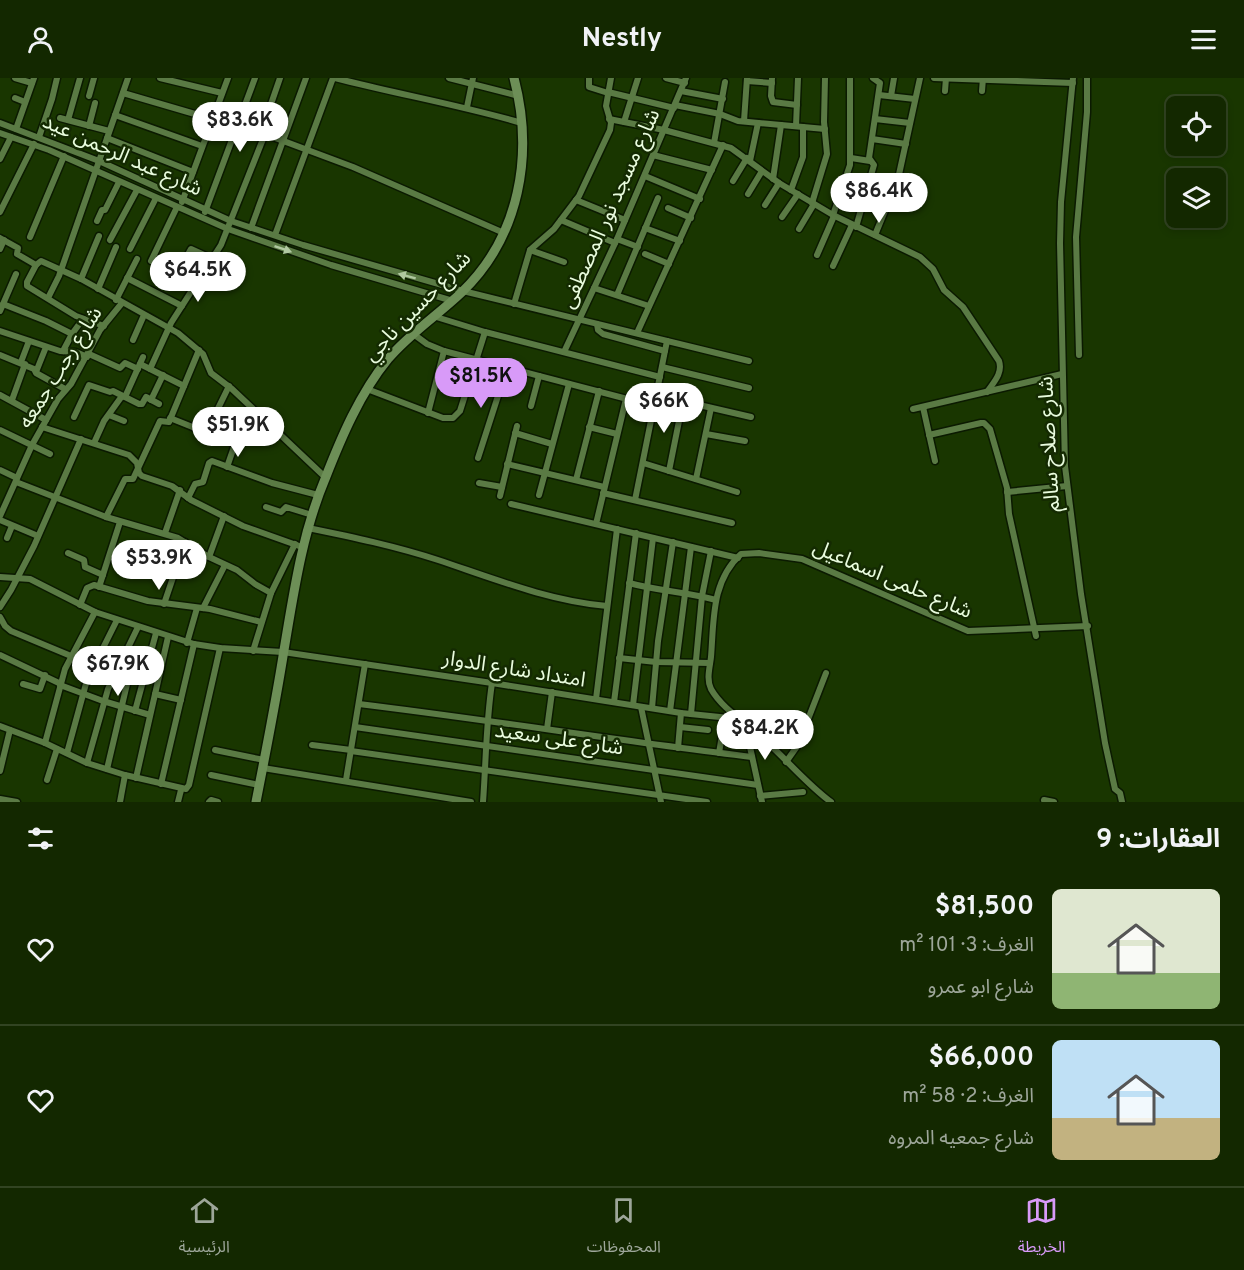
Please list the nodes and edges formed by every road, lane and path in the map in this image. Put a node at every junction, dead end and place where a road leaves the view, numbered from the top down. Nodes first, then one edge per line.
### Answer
1 (15, 78) edge
2 (57, 78) edge
3 (80, 78) edge
4 (94, 78) edge
5 (160, 78) edge
6 (228, 78) edge
7 (255, 78) edge
8 (280, 78) edge
9 (306, 78) edge
10 (334, 78) edge
11 (449, 78) edge
12 (514, 78) edge
13 (589, 78) edge
14 (611, 78) edge
15 (638, 78) edge
16 (666, 78) edge
17 (798, 78) edge
18 (825, 78) edge
19 (850, 78) edge
20 (873, 78) edge
21 (894, 78) edge
22 (920, 78) edge
23 (934, 78) edge
24 (946, 78) edge
25 (1087, 78) edge
26 (125, 79) edge
27 (983, 79) edge
28 (998, 79) edge
29 (685, 80) edge
30 (747, 80) edge
31 (1073, 80) edge
32 (33, 81) edge
33 (184, 81) edge
34 (472, 81) edge
35 (772, 81) edge
36 (725, 82) dead end
37 (681, 91) junction
38 (945, 91) dead end
39 (982, 91) dead end
40 (608, 92) junction
41 (123, 93) junction
42 (222, 93) junction
43 (879, 95) junction
44 (89, 96) dead end
45 (519, 96) junction
46 (891, 96) junction
47 (15, 98) dead end
48 (632, 98) junction
49 (723, 99) junction
50 (915, 99) junction
51 (25, 102) junction
52 (95, 103) dead end
53 (797, 105) junction
54 (467, 107) junction
55 (674, 107) junction
56 (720, 114) junction
57 (115, 116) junction
58 (213, 117) junction
59 (60, 118) dead end
60 (609, 119) junction
61 (875, 119) junction
62 (68, 120) junction
63 (744, 121) junction
64 (624, 122) junction
65 (0, 123) edge
66 (522, 123) junction
67 (758, 123) junction
68 (910, 123) junction
69 (237, 124) junction
70 (782, 125) junction
71 (89, 126) junction
72 (799, 126) junction
73 (16, 129) junction
74 (825, 129) junction
75 (664, 130) junction
76 (0, 133) edge
77 (108, 134) junction
78 (263, 134) junction
79 (11, 137) junction
80 (39, 137) junction
81 (872, 139) junction
82 (284, 141) junction
83 (714, 143) junction
84 (34, 144) junction
85 (906, 144) junction
86 (723, 145) junction
87 (202, 146) junction
88 (308, 150) junction
89 (653, 155) junction
90 (64, 156) junction
91 (851, 158) junction
92 (0, 159) edge
93 (748, 159) junction
94 (99, 161) junction
95 (870, 161) junction
96 (712, 170) junction
97 (762, 171) junction
98 (96, 172) junction
99 (193, 172) junction
100 (645, 176) junction
101 (773, 179) junction
102 (733, 181) dead end
103 (119, 182) junction
104 (779, 183) junction
105 (137, 190) junction
106 (794, 192) junction
107 (748, 194) dead end
108 (156, 198) junction
109 (658, 198) dead end
110 (700, 199) junction
111 (183, 200) junction
112 (576, 200) junction
113 (813, 204) junction
114 (765, 205) dead end
115 (178, 208) junction
116 (668, 208) dead end
117 (206, 210) junction
118 (0, 212) edge
119 (834, 216) junction
120 (782, 217) dead end
121 (202, 218) junction
122 (691, 218) junction
123 (97, 220) dead end
124 (561, 220) junction
125 (625, 220) junction
126 (231, 221) junction
127 (854, 226) junction
128 (251, 228) junction
129 (645, 228) junction
130 (228, 229) junction
131 (799, 229) dead end
132 (504, 233) junction
133 (275, 235) junction
134 (876, 235) junction
135 (30, 237) dead end
136 (99, 237) dead end
137 (2, 239) edge
138 (110, 240) dead end
139 (616, 241) junction
140 (680, 241) junction
141 (116, 247) dead end
142 (638, 247) junction
143 (0, 249) edge
144 (130, 249) dead end
145 (530, 250) junction
146 (645, 254) dead end
147 (817, 255) dead end
148 (344, 258) junction
149 (137, 259) dead end
150 (213, 259) junction
151 (151, 261) dead end
152 (564, 262) dead end
153 (669, 264) junction
154 (36, 265) junction
155 (833, 266) dead end
156 (340, 268) junction
157 (61, 270) junction
158 (16, 274) dead end
159 (176, 276) dead end
160 (127, 278) junction
161 (81, 279) junction
162 (594, 288) junction
163 (98, 289) junction
164 (463, 291) junction
165 (616, 295) junction
166 (48, 298) junction
167 (453, 301) junction
168 (119, 302) junction
169 (3, 304) junction
170 (514, 304) junction
171 (182, 306) junction
172 (649, 306) junction
173 (0, 311) edge
174 (144, 315) junction
175 (433, 316) junction
176 (83, 319) junction
177 (579, 320) junction
178 (597, 324) junction
179 (104, 326) junction
180 (168, 327) junction
181 (0, 331) edge
182 (485, 332) junction
183 (412, 333) junction
184 (637, 333) junction
185 (72, 334) junction
186 (133, 340) dead end
187 (29, 341) junction
188 (667, 341) junction
189 (46, 347) junction
190 (199, 350) junction
191 (63, 351) junction
192 (444, 351) junction
193 (665, 351) junction
194 (564, 352) junction
195 (0, 355) edge
196 (88, 355) junction
197 (1079, 355) dead end
198 (143, 357) dead end
199 (476, 359) junction
200 (750, 361) dead end
201 (23, 363) junction
202 (139, 367) junction
203 (662, 367) junction
204 (507, 368) junction
205 (150, 369) junction
206 (36, 372) junction
207 (1062, 374) junction
208 (163, 375) junction
209 (539, 376) junction
210 (660, 377) junction
211 (569, 384) junction
212 (184, 386) junction
213 (229, 386) junction
214 (749, 388) dead end
215 (65, 389) junction
216 (367, 389) junction
217 (599, 392) junction
218 (987, 392) junction
219 (0, 395) edge
220 (657, 395) junction
221 (124, 396) junction
222 (626, 399) junction
223 (12, 400) junction
224 (151, 400) junction
225 (683, 401) junction
226 (159, 404) dead end
227 (531, 406) dead end
228 (654, 406) junction
229 (923, 406) junction
230 (711, 408) junction
231 (913, 409) dead end
232 (255, 412) junction
233 (428, 413) junction
234 (109, 415) junction
235 (74, 417) dead end
236 (751, 417) dead end
237 (170, 418) junction
238 (46, 420) junction
239 (124, 421) dead end
240 (42, 427) junction
241 (590, 427) junction
242 (0, 430) edge
243 (206, 433) junction
244 (617, 434) junction
245 (706, 434) junction
246 (929, 435) junction
247 (81, 439) junction
248 (744, 441) dead end
249 (94, 444) junction
250 (235, 444) junction
251 (552, 444) junction
252 (32, 445) junction
253 (50, 454) dead end
254 (478, 458) dead end
255 (935, 461) dead end
256 (643, 463) junction
257 (507, 464) junction
258 (227, 467) junction
259 (138, 469) junction
260 (0, 470) edge
261 (669, 471) junction
262 (545, 473) junction
263 (325, 477) junction
264 (696, 479) junction
265 (16, 480) junction
266 (576, 480) junction
267 (479, 483) dead end
268 (1067, 486) junction
269 (502, 487) junction
270 (180, 490) junction
271 (603, 490) junction
272 (738, 492) dead end
273 (1007, 492) junction
274 (318, 495) junction
275 (539, 495) dead end
276 (500, 496) dead end
277 (57, 498) junction
278 (188, 498) junction
279 (635, 500) junction
280 (511, 504) dead end
281 (266, 507) dead end
282 (312, 515) junction
283 (0, 516) edge
284 (224, 516) junction
285 (106, 517) junction
286 (0, 520) edge
287 (120, 522) junction
288 (732, 523) dead end
289 (596, 524) junction
290 (12, 526) junction
291 (308, 528) junction
292 (617, 529) junction
293 (165, 533) junction
294 (636, 533) junction
295 (38, 536) junction
296 (7, 538) dead end
297 (653, 538) junction
298 (185, 542) junction
299 (673, 542) junction
300 (299, 546) junction
301 (691, 547) junction
302 (711, 551) junction
303 (68, 553) dead end
304 (149, 553) dead end
305 (209, 557) junction
306 (738, 558) junction
307 (178, 562) junction
308 (225, 565) junction
309 (103, 575) junction
310 (0, 577) edge
311 (18, 577) junction
312 (629, 583) junction
313 (99, 587) junction
314 (647, 588) junction
315 (666, 591) junction
316 (271, 592) junction
317 (685, 592) junction
318 (702, 596) junction
319 (716, 600) junction
320 (164, 604) junction
321 (80, 605) junction
322 (606, 606) junction
323 (0, 607) edge
324 (200, 608) junction
325 (95, 612) junction
326 (0, 617) edge
327 (117, 620) junction
328 (261, 622) junction
329 (1088, 626) junction
330 (138, 627) junction
331 (1036, 632) junction
332 (156, 633) junction
333 (168, 637) junction
334 (191, 644) junction
335 (220, 648) junction
336 (253, 651) junction
337 (284, 652) junction
338 (0, 655) edge
339 (71, 656) junction
340 (620, 658) junction
341 (638, 661) junction
342 (656, 662) junction
343 (676, 662) junction
344 (695, 663) junction
345 (710, 663) junction
346 (365, 664) junction
347 (826, 673) dead end
348 (45, 675) junction
349 (492, 683) junction
350 (23, 684) dead end
351 (60, 684) junction
352 (127, 684) dead end
353 (552, 692) junction
354 (83, 694) junction
355 (155, 694) junction
356 (596, 699) junction
357 (181, 700) junction
358 (103, 701) junction
359 (614, 702) junction
360 (358, 704) junction
361 (633, 705) junction
362 (641, 706) junction
363 (122, 707) junction
364 (652, 708) junction
365 (135, 711) junction
366 (670, 711) junction
367 (681, 713) junction
368 (691, 714) junction
369 (150, 715) junction
370 (725, 718) junction
371 (739, 719) junction
372 (487, 720) junction
373 (745, 724) junction
374 (0, 726) edge
375 (355, 727) junction
376 (680, 727) junction
377 (547, 729) junction
378 (10, 730) junction
379 (708, 730) dead end
380 (45, 743) junction
381 (649, 744) junction
382 (312, 745) dead end
383 (488, 747) junction
384 (678, 748) junction
385 (57, 749) junction
386 (215, 750) dead end
387 (351, 750) junction
388 (67, 753) junction
389 (719, 753) junction
390 (752, 757) junction
391 (1, 761) edge
392 (87, 762) junction
393 (786, 762) junction
394 (263, 764) junction
395 (107, 769) junction
396 (486, 770) junction
397 (654, 770) junction
398 (0, 771) edge
399 (125, 775) junction
400 (211, 775) dead end
401 (136, 778) junction
402 (47, 780) dead end
403 (346, 780) junction
404 (161, 784) junction
405 (260, 785) junction
406 (758, 785) junction
407 (181, 790) junction
408 (803, 792) dead end
409 (0, 799) edge
410 (661, 799) edge
411 (761, 799) edge
412 (1044, 800) dead end
413 (828, 801) edge
414 (17, 802) edge
415 (120, 802) edge
416 (178, 802) edge
417 (209, 802) edge
418 (218, 802) edge
419 (256, 802) edge
420 (471, 802) edge
421 (483, 802) edge
422 (707, 802) edge
423 (1054, 802) edge
424 (1122, 802) edge

1 - 32 street
2 - 80 street
3 - 62 street
4 - 44 street
5 - 33 street
6 - 42 street
7 - 69 street
8 - 78 street
9 - 82 street
10 - 54 street
10 - 88 street
11 - 34 street
12 - 45 street, شارع حسين ناجي
13 - 40 street
14 - 40 street
15 - 48 street
16 - 29 street
17 - 53 street
18 - 74 street
19 - 91 street
20 - 43 street
21 - 46 street
22 - 50 street
23 - 24 street
24 - 27 street
24 - 38 street
25 - 197 street
26 - 41 street
27 - 28 street
27 - 39 street
28 - 31 street
29 - 37 street, شارع مسجد نور المصطفى
30 - 35 street
30 - 63 street
31 - 207 street, شارع صلاح سالم
32 - 51 street
33 - 42 street
34 - 45 street
34 - 54 street
35 - 53 street
36 - 49 street
37 - 49 street
37 - 55 street, شارع مسجد نور المصطفى
40 - 48 street
40 - 60 street
41 - 57 street
41 - 58 street
42 - 58 street
43 - 46 street
43 - 61 street
45 - 66 street, شارع حسين ناجي
46 - 50 street
47 - 51 street
48 - 55 street
48 - 64 street
49 - 56 street
50 - 68 street
51 - 73 street
52 - 71 street
53 - 72 street
54 - 66 street
55 - 56 street
55 - 75 street, شارع مسجد نور المصطفى
56 - 63 street
56 - 83 street
57 - 77 street
57 - 87 street
58 - 69 street
58 - 87 street
59 - 62 street
60 - 64 street
60 - 112 street
61 - 68 street
61 - 81 street
62 - 71 street
63 - 67 street
64 - 75 street
65 - 73 street, شارع عبد الرحمن عيد
66 - 132 street, شارع حسين ناجي
67 - 70 street
67 - 93 street
68 - 85 street
69 - 78 street
69 - 117 street
70 - 72 street
70 - 101 street
71 - 77 street
72 - 74 street
72 - 106 street
73 - 80 street, شارع عبد الرحمن عيد
74 - 113 street
75 - 83 street
75 - 89 street, شارع مسجد نور المصطفى
76 - 79 street, شارع عبد الرحمن عيد
77 - 94 street
77 - 99 street
78 - 82 street
78 - 126 street
79 - 84 street, شارع عبد الرحمن عيد
79 - 92 street
80 - 94 street, شارع عبد الرحمن عيد
81 - 85 street
81 - 95 street
82 - 88 street
82 - 128 street
83 - 86 street
84 - 90 street, شارع عبد الرحمن عيد
84 - 118 street
85 - 134 street
86 - 93 street
86 - 96 street
87 - 99 street
88 - 132 street
88 - 133 street
89 - 96 street
89 - 100 street, شارع مسجد نور المصطفى
90 - 98 street, شارع عبد الرحمن عيد
90 - 135 street
91 - 95 street
91 - 119 street
93 - 97 street
93 - 102 street
94 - 98 street
94 - 111 street, شارع عبد الرحمن عيد
95 - 127 street
96 - 110 street
97 - 101 street
97 - 107 street
98 - 103 street, شارع عبد الرحمن عيد
98 - 157 street
99 - 111 street
100 - 110 street
100 - 125 street, شارع مسجد نور المصطفى
101 - 104 street
103 - 105 street, شارع عبد الرحمن عيد
103 - 123 street
104 - 106 street
104 - 114 street
105 - 108 street, شارع عبد الرحمن عيد
105 - 138 street
106 - 113 street
106 - 120 street
108 - 115 street, شارع عبد الرحمن عيد
108 - 144 street
109 - 129 street
110 - 122 street
111 - 115 street
111 - 117 street, شارع عبد الرحمن عيد
112 - 124 street
112 - 125 street
113 - 119 street
113 - 131 street
115 - 121 street, شارع عبد الرحمن عيد
115 - 151 street
116 - 122 street
117 - 121 street
117 - 126 street, شارع عبد الرحمن عيد
119 - 127 street
119 - 147 street
121 - 130 street, شارع عبد الرحمن عيد
122 - 140 street
124 - 139 street
124 - 145 street
125 - 139 street, شارع مسجد نور المصطفى
126 - 128 street, شارع عبد الرحمن عيد
126 - 130 street
127 - 134 street
127 - 155 street
128 - 133 street, شارع عبد الرحمن عيد
129 - 140 street
129 - 142 street
130 - 150 street
130 -> 156 street, شارع عبد الرحمن عيد
132 - 164 street, شارع حسين ناجي
133 - 148 street, شارع عبد الرحمن عيد
134 - 218 street
136 - 161 street
137 - 143 street
137 - 154 street
139 - 142 street
139 - 162 street, شارع مسجد نور المصطفى
140 - 153 street
141 - 163 street
142 - 165 street
145 - 152 street
145 - 170 street
146 - 153 street
148 - 156 street
164 -> 148 street, شارع عبد الرحمن عيد
149 - 160 street, شارع رجب جمعه
150 - 159 street
150 - 171 street
153 - 172 street
154 - 157 street
154 - 166 street
156 - 167 street, شارع عبد الرحمن عيد
157 - 161 street
157 - 166 street
158 - 169 street
160 - 168 street, شارع رجب جمعه
160 - 171 street
161 - 163 street
162 - 165 street
162 - 177 street, شارع مسجد نور المصطفى
163 - 168 street
164 - 167 street, شارع حسين ناجي
164 - 170 street, شارع عبد الرحمن عيد
165 - 172 street
166 - 176 street
167 - 175 street, شارع حسين ناجي
168 - 174 street
168 - 179 street, شارع رجب جمعه
169 - 173 street
169 - 185 street
170 - 177 street, شارع عبد الرحمن عيد
171 - 180 street
172 - 184 street
174 - 180 street
174 - 186 street
175 - 182 street
175 - 183 street, شارع حسين ناجي
176 - 179 street
176 - 185 street
177 - 178 street, شارع عبد الرحمن عيد
177 - 194 street, شارع مسجد نور المصطفى
178 - 184 street, شارع عبد الرحمن عيد
178 - 193 street
179 - 196 street, شارع رجب جمعه
180 - 190 street
180 - 205 street
181 - 187 street
182 - 194 street
182 - 199 street
183 - 192 street
183 - 216 street, شارع حسين ناجي
184 - 188 street, شارع عبد الرحمن عيد
185 - 191 street
187 - 189 street
187 - 201 street
188 - 193 street
188 - 200 street, شارع عبد الرحمن عيد
189 - 191 street
189 - 206 street
190 - 212 street
190 - 213 street
191 - 196 street
192 - 199 street
192 - 233 street
193 - 203 street
194 - 210 street
195 - 201 street
196 - 202 street
196 - 215 street, شارع رجب جمعه
198 - 202 street
199 - 204 street
199 - 233 street
201 - 206 street
201 - 223 street
202 - 205 street
202 - 221 street
203 - 210 street
203 - 214 street
204 - 209 street
204 - 254 street
205 - 208 street
206 - 215 street
207 - 218 street
207 - 268 street, شارع صلاح سالم
208 - 212 street
208 - 224 street
209 - 211 street
209 - 227 street
210 - 220 street
211 - 217 street
211 - 251 street
212 - 237 street
213 - 232 street
213 - 243 street
215 - 238 street, شارع رجب جمعه
216 - 233 street
216 - 263 street, شارع حسين ناجي
217 - 222 street
217 - 241 street
218 - 229 street
219 - 223 street
220 - 225 street
220 - 228 street
221 - 224 street
221 - 234 street
221 - 235 street
222 - 228 street
222 - 244 street
223 - 238 street
224 - 226 street
225 - 230 street
225 - 261 street
228 - 256 street
229 - 231 street
229 - 246 street
230 - 236 street
230 - 245 street
232 - 250 street
232 - 263 street
234 - 239 street
234 - 249 street
237 - 243 street
237 - 259 street
238 - 240 street, شارع رجب جمعه
240 - 247 street
240 - 252 street, شارع رجب جمعه
241 - 244 street
241 - 266 street
242 - 252 street
243 - 250 street
244 - 271 street
245 - 248 street
245 - 264 street
246 - 255 street
246 - 273 street
247 - 249 street
247 - 277 street
249 - 259 street
250 - 258 street
251 - 257 street
251 - 262 street
252 - 253 street
252 - 265 street, شارع رجب جمعه
256 - 261 street
256 - 279 street
257 - 262 street
257 - 269 street
258 - 274 street
258 - 278 street
259 - 270 street
259 - 285 street
260 - 265 street
261 - 264 street
262 - 266 street
262 - 275 street
263 - 274 street, شارع حسين ناجي
264 - 272 street
265 - 277 street
265 - 283 street, شارع رجب جمعه
266 - 271 street
267 - 269 street
268 - 273 street
268 - 329 street, شارع صلاح سالم
269 - 276 street
270 - 278 street
270 - 293 street
271 - 279 street
271 - 289 street
273 - 331 street
274 - 282 street, شارع حسين ناجي
277 - 285 street
277 - 295 street
278 - 284 street
279 - 288 street
280 - 289 street, شارع حلمى اسماعيل
281 - 282 street
282 - 291 street, شارع حسين ناجي
284 - 300 street
284 - 305 street
285 - 287 street
286 - 290 street
287 - 293 street
287 - 309 street
289 - 292 street, شارع حلمى اسماعيل
290 - 295 street
290 - 296 street
291 - 300 street, شارع حسين ناجي
291 - 322 street
292 - 294 street, شارع حلمى اسماعيل
292 - 322 street
293 - 298 street
294 - 297 street, شارع حلمى اسماعيل
294 - 312 street
295 - 311 street
297 - 299 street, شارع حلمى اسماعيل
297 - 314 street
298 - 305 street
298 - 307 street
299 - 301 street, شارع حلمى اسماعيل
299 - 315 street
300 - 316 street
300 - 337 street, شارع حسين ناجي
301 - 302 street, شارع حلمى اسماعيل
301 - 317 street
302 - 306 street, شارع حلمى اسماعيل
302 - 318 street
303 - 309 street
304 - 307 street
305 - 308 street
306 - 319 street
306 - 331 street, شارع حلمى اسماعيل
307 - 320 street
308 - 316 street
308 - 324 street
309 - 313 street
310 - 311 street
311 - 321 street, امتداد شارع الدوار
311 - 323 street
312 - 314 street
312 - 340 street
313 - 320 street
313 - 321 street
314 - 315 street
314 - 341 street
315 - 317 street
315 - 342 street
316 - 328 street
317 - 318 street
317 - 343 street
318 - 319 street
318 - 344 street
319 - 345 street
320 - 324 street
321 - 325 street, امتداد شارع الدوار
322 - 356 street
324 - 328 street
324 - 334 street
325 - 327 street, امتداد شارع الدوار
325 - 339 street
326 - 339 street
327 - 330 street, امتداد شارع الدوار
327 - 354 street
328 - 336 street
329 - 331 street, شارع حلمى اسماعيل
329 - 424 street, شارع صلاح سالم
330 - 332 street, امتداد شارع الدوار
330 - 358 street
332 - 333 street, امتداد شارع الدوار
332 - 365 street
333 - 334 street, امتداد شارع الدوار
333 - 355 street
334 - 335 street, امتداد شارع الدوار
334 - 357 street
335 - 336 street, امتداد شارع الدوار
335 - 407 street
336 - 337 street, امتداد شارع الدوار
337 - 346 street, امتداد شارع الدوار
337 - 394 street, شارع حسين ناجي
338 - 348 street
339 - 351 street
340 - 341 street
340 - 359 street
341 - 342 street
341 - 361 street
342 - 343 street
342 - 364 street
343 - 344 street
343 - 366 street
344 - 345 street
344 - 368 street
345 - 371 street
346 - 349 street, امتداد شارع الدوار
346 - 360 street
347 - 393 street
348 - 350 street
348 - 351 street
349 - 353 street, امتداد شارع الدوار
349 - 372 street
351 - 354 street
351 - 380 street
352 - 363 street
353 - 356 street, امتداد شارع الدوار
353 - 377 street
354 - 358 street
354 - 388 street
355 - 357 street
355 - 369 street
356 - 359 street, امتداد شارع الدوار
357 - 404 street
358 - 363 street
358 - 392 street
359 - 361 street, امتداد شارع الدوار
360 - 372 street
360 - 375 street
361 - 362 street, امتداد شارع الدوار
362 - 364 street, امتداد شارع الدوار
362 - 381 street
363 - 365 street
363 - 395 street
364 - 366 street, امتداد شارع الدوار
365 - 369 street
366 - 367 street, امتداد شارع الدوار
367 - 368 street, امتداد شارع الدوار
367 - 376 street
368 - 370 street, امتداد شارع الدوار
369 - 401 street
370 - 371 street, امتداد شارع الدوار
370 - 389 street
371 - 373 street
372 - 377 street
372 - 383 street
373 - 390 street
373 - 393 street
374 - 378 street
375 - 383 street, شارع على سعيد
375 - 387 street
376 - 379 street
376 - 384 street
377 - 381 street
378 - 380 street
378 - 391 street
380 - 385 street
381 - 384 street
381 - 397 street
382 - 387 street
383 - 396 street
383 - 397 street, شارع على سعيد
384 - 389 street
385 - 388 street
385 - 402 street
386 - 394 street
387 - 396 street
387 - 403 street
388 - 392 street
389 - 390 street
390 - 406 street
391 - 398 street
392 - 395 street
393 - 413 street
394 - 403 street
394 - 405 street, شارع حسين ناجي
395 - 399 street
396 - 410 street
396 - 421 street
397 - 406 street, شارع على سعيد
397 - 410 street
399 - 401 street
399 - 415 street
400 - 405 street
401 - 404 street
403 - 420 street
404 - 407 street
405 - 419 street, شارع حسين ناجي
406 - 411 street
407 - 416 street
408 - 411 street
409 - 414 street
410 - 422 street
412 - 423 street
417 - 418 street

